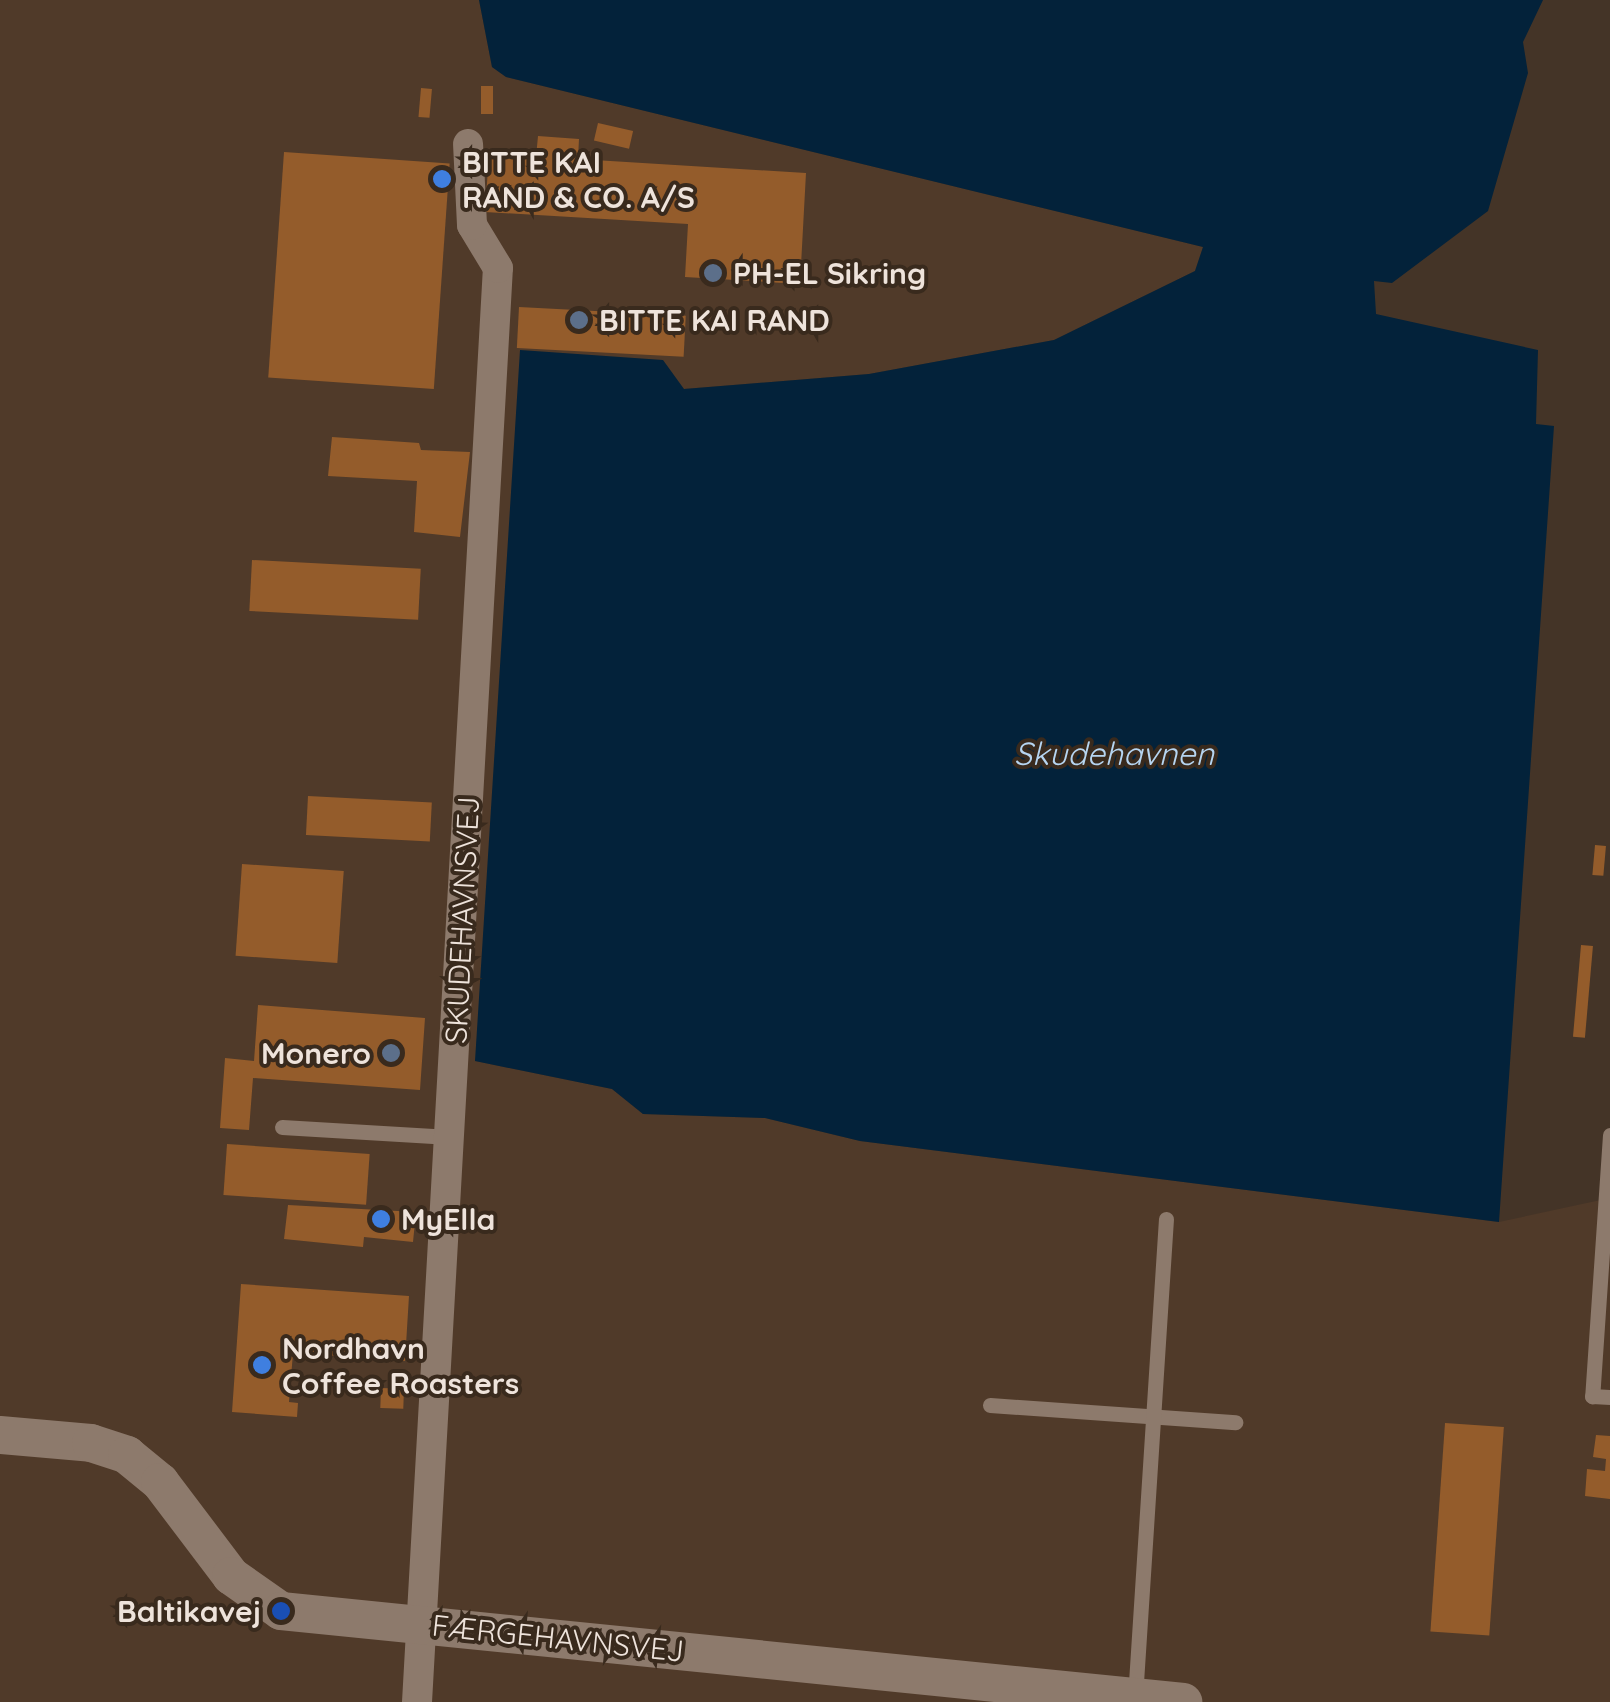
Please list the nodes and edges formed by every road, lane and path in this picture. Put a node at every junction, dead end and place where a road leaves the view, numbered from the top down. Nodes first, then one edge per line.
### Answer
1 (468, 144) dead end
2 (282, 1127) dead end
3 (1610, 1135) edge
4 (450, 1137) junction
5 (1166, 1218) dead end
6 (1610, 1397) edge
7 (990, 1405) dead end
8 (1154, 1416) junction
9 (1235, 1422) dead end
10 (0, 1435) edge
11 (422, 1624) junction
12 (1135, 1700) edge
13 (417, 1702) edge
14 (1183, 1702) edge

1 - 4 street, SKUDEHAVNSVEJ
2 - 4 lane
3 - 6 lane
4 - 11 street, SKUDEHAVNSVEJ
5 - 8 lane
7 - 8 lane
8 - 9 lane
8 - 12 lane
10 - 11 street, FÆRGEHAVNSVEJ
11 - 12 street, FÆRGEHAVNSVEJ
11 - 13 street, SKUDEHAVNSVEJ
12 - 14 street, FÆRGEHAVNSVEJ

